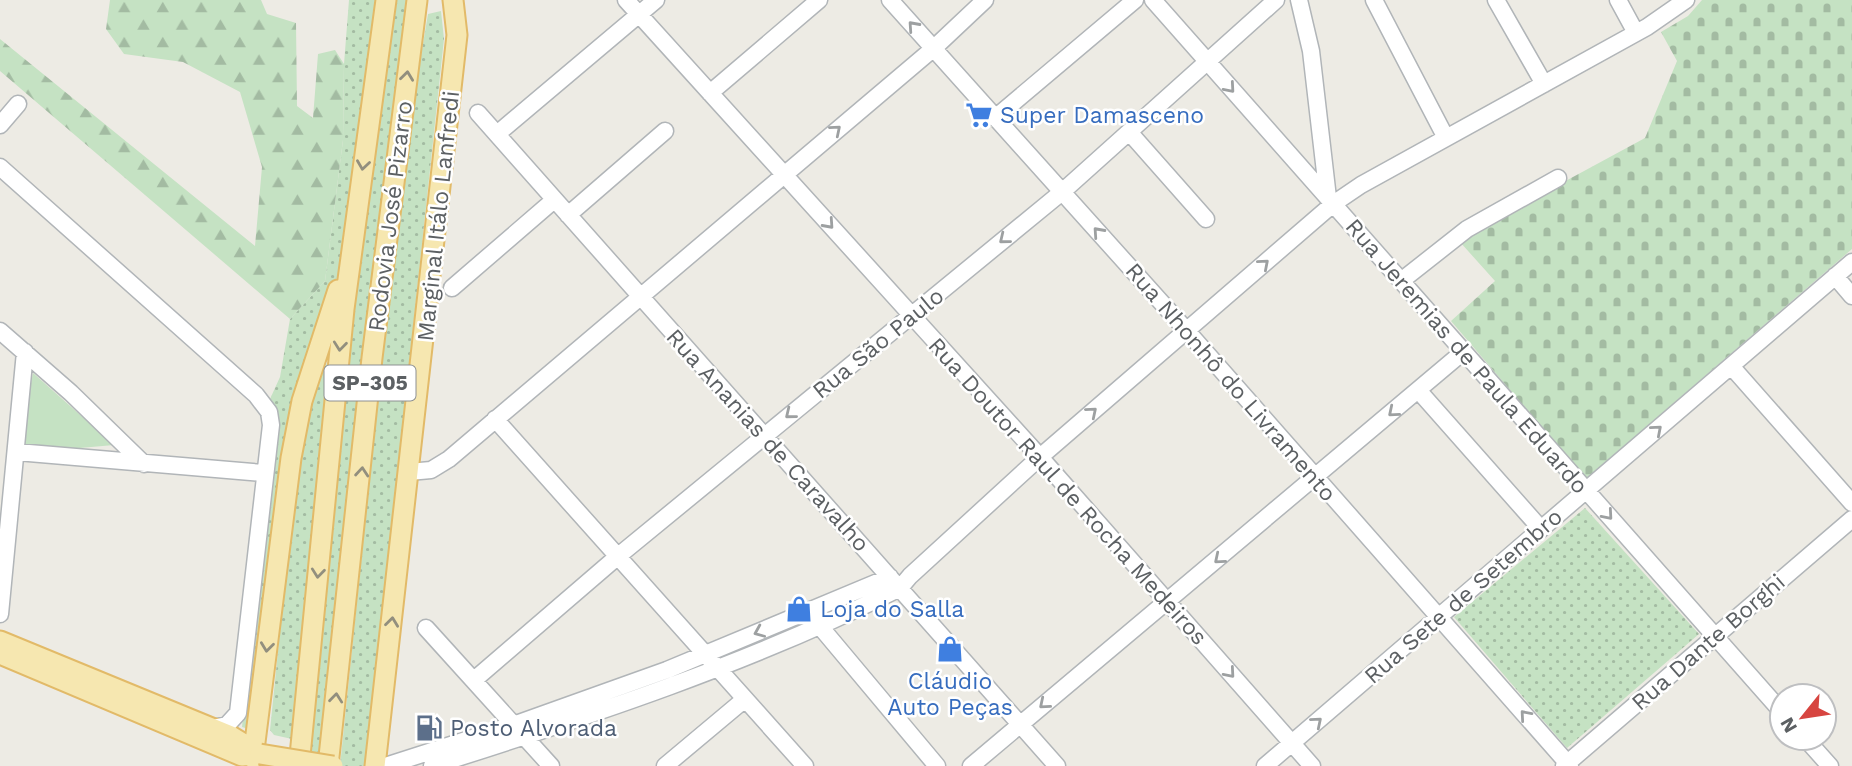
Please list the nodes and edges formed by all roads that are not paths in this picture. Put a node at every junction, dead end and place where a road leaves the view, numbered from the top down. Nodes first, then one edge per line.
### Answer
1 (386, 0) edge
2 (417, 0) edge
3 (453, 0) edge
4 (460, 0) edge
5 (626, 0) edge
6 (656, 0) edge
7 (819, 0) edge
8 (890, 0) edge
9 (985, 0) edge
10 (1135, 0) edge
11 (1153, 0) edge
12 (1276, 0) edge
13 (1299, 0) edge
14 (1374, 0) edge
15 (1496, 0) edge
16 (1618, 0) edge
17 (1686, 0) edge
18 (639, 14) junction
19 (1636, 33) junction
20 (457, 35) junction
21 (934, 48) junction
22 (1207, 62) junction
23 (1544, 84) junction
24 (710, 93) junction
25 (18, 104) dead end
26 (478, 113) dead end
27 (995, 118) junction
28 (0, 125) edge
29 (665, 131) dead end
30 (1130, 133) junction
31 (497, 134) junction
32 (1446, 138) junction
33 (0, 167) edge
34 (783, 174) junction
35 (1558, 178) dead end
36 (1062, 192) junction
37 (554, 200) junction
38 (1331, 201) junction
39 (568, 215) junction
40 (1206, 219) dead end
41 (351, 254) junction
42 (1852, 262) edge
43 (1835, 276) junction
44 (1401, 281) junction
45 (452, 288) dead end
46 (640, 295) junction
47 (1852, 296) edge
48 (911, 315) junction
49 (0, 331) edge
50 (1187, 331) junction
51 (25, 352) junction
52 (1463, 352) junction
53 (1731, 366) junction
54 (1419, 390) junction
55 (495, 419) junction
56 (764, 436) junction
57 (17, 453) junction
58 (1040, 457) junction
59 (144, 464) junction
60 (409, 472) junction
61 (263, 473) junction
62 (1315, 477) junction
63 (1586, 490) junction
64 (1852, 503) edge
65 (1852, 519) edge
66 (1541, 529) junction
67 (617, 557) junction
68 (895, 583) junction
69 (1168, 602) junction
70 (0, 614) edge
71 (813, 618) junction
72 (1440, 618) junction
73 (426, 628) dead end
74 (1714, 635) junction
75 (0, 641) edge
76 (0, 654) edge
77 (712, 661) junction
78 (474, 680) junction
79 (84, 683) junction
80 (1768, 696) edge
81 (746, 699) junction
82 (148, 709) junction
83 (516, 724) junction
84 (1020, 724) junction
85 (212, 728) junction
86 (528, 737) junction
87 (1292, 743) junction
88 (1818, 752) edge
89 (255, 756) edge
90 (381, 765) edge
91 (1567, 765) edge
92 (299, 766) edge
93 (330, 766) edge
94 (432, 766) edge
95 (551, 766) edge
96 (665, 766) edge
97 (805, 766) edge
98 (937, 766) edge
99 (971, 766) edge
100 (1057, 766) edge
101 (1265, 766) edge
102 (1312, 766) edge
103 (1830, 766) edge

1 -> 41 main road, Rodovia José Pizarro
93 -> 2 main road, Rodovia José Pizarro / SP-305
3 - 20 main road
4 - 20 street, Marginal Itálo Lanfredi / SP-305
5 - 18 street, Rua Doutor Raul de Rocha Medeiros
6 - 18 street
7 - 24 street
21 -> 8 street, Rua Nhonhô do Livramento
9 - 21 street
10 - 27 street
11 - 22 street, Rua Jeremias de Paula Eduardo
12 - 22 street, Rua São Paulo
13 - 38 street
14 - 32 street
15 - 23 street
16 - 19 street
17 - 19 street
18 - 24 street, Rua Doutor Raul de Rocha Medeiros
18 - 31 street
19 - 23 street
20 - 60 main road, Marginal Itálo Lanfredi / SP-305
21 - 27 street, Rua Nhonhô do Livramento
34 -> 21 street
22 - 30 street, Rua São Paulo
22 -> 38 street, Rua Jeremias de Paula Eduardo
23 - 32 street
24 - 34 street, Rua Doutor Raul de Rocha Medeiros
25 - 28 street
26 - 31 street, Rua Ananias de Caravalho
27 - 36 street, Rua Nhonhô do Livramento
29 - 39 street
30 - 36 street, Rua São Paulo
30 - 40 street
31 - 37 street, Rua Ananias de Caravalho
32 - 38 street
33 - 61 street
34 - 46 street
34 -> 48 street, Rua Doutor Raul de Rocha Medeiros
35 - 44 street
36 -> 48 street, Rua São Paulo
50 -> 36 street, Rua Nhonhô do Livramento
37 - 39 street, Rua Ananias de Caravalho
37 - 45 street
38 - 44 street, Rua Jeremias de Paula Eduardo
50 -> 38 street
39 - 46 street, Rua Ananias de Caravalho
41 -> 89 main road
41 -> 92 main road, Rodovia José Pizarro / SP-305
42 - 43 street, Rua Sete de Setembro
43 - 47 street
43 - 53 street, Rua Sete de Setembro
44 - 52 street, Rua Jeremias de Paula Eduardo
46 - 55 street
46 - 56 street, Rua Ananias de Caravalho
48 -> 56 street, Rua São Paulo
48 - 58 street, Rua Doutor Raul de Rocha Medeiros
49 - 51 street
58 -> 50 street
50 - 62 street, Rua Nhonhô do Livramento
51 - 57 street
51 - 59 street
52 - 54 street
52 - 63 street, Rua Jeremias de Paula Eduardo
63 -> 53 street, Rua Sete de Setembro
53 - 64 street
54 -> 62 street
54 - 66 street
55 - 60 street
55 - 67 street
56 - 67 street, Rua São Paulo
56 - 68 street, Rua Ananias de Caravalho
57 - 59 street
57 - 70 street
58 - 68 street
58 - 69 street, Rua Doutor Raul de Rocha Medeiros
59 - 61 street
90 -> 60 main road, Marginal Itálo Lanfredi
61 - 85 street
62 -> 69 street
62 - 72 street, Rua Nhonhô do Livramento
63 - 66 street, Rua Sete de Setembro
63 -> 74 street, Rua Jeremias de Paula Eduardo
65 - 74 street, Rua Dante Borghi
66 - 72 street, Rua Sete de Setembro
67 - 77 street
67 - 78 street, Rua São Paulo
68 - 71 street
68 - 84 street, Rua Ananias de Caravalho
69 -> 84 street
69 -> 87 street, Rua Doutor Raul de Rocha Medeiros
71 - 77 street
71 - 98 street
87 -> 72 street, Rua Sete de Setembro
91 -> 72 street, Rua Nhonhô do Livramento
73 - 78 street
74 - 80 street, Rua Jeremias de Paula Eduardo
74 - 91 street, Rua Dante Borghi
75 - 79 main road
76 - 79 main road
77 - 81 street
77 - 83 street
77 - 86 street
78 - 83 street
79 - 82 main road
81 - 96 street
81 - 97 street
82 - 85 main road
82 - 89 main road
83 - 86 street
83 - 90 street
84 - 99 street
84 - 100 street, Rua Ananias de Caravalho
85 - 89 main road
86 - 94 street
86 - 95 street
87 - 101 street, Rua Sete de Setembro
87 - 102 street, Rua Doutor Raul de Rocha Medeiros
88 - 103 street
89 - 93 main road, bridge

